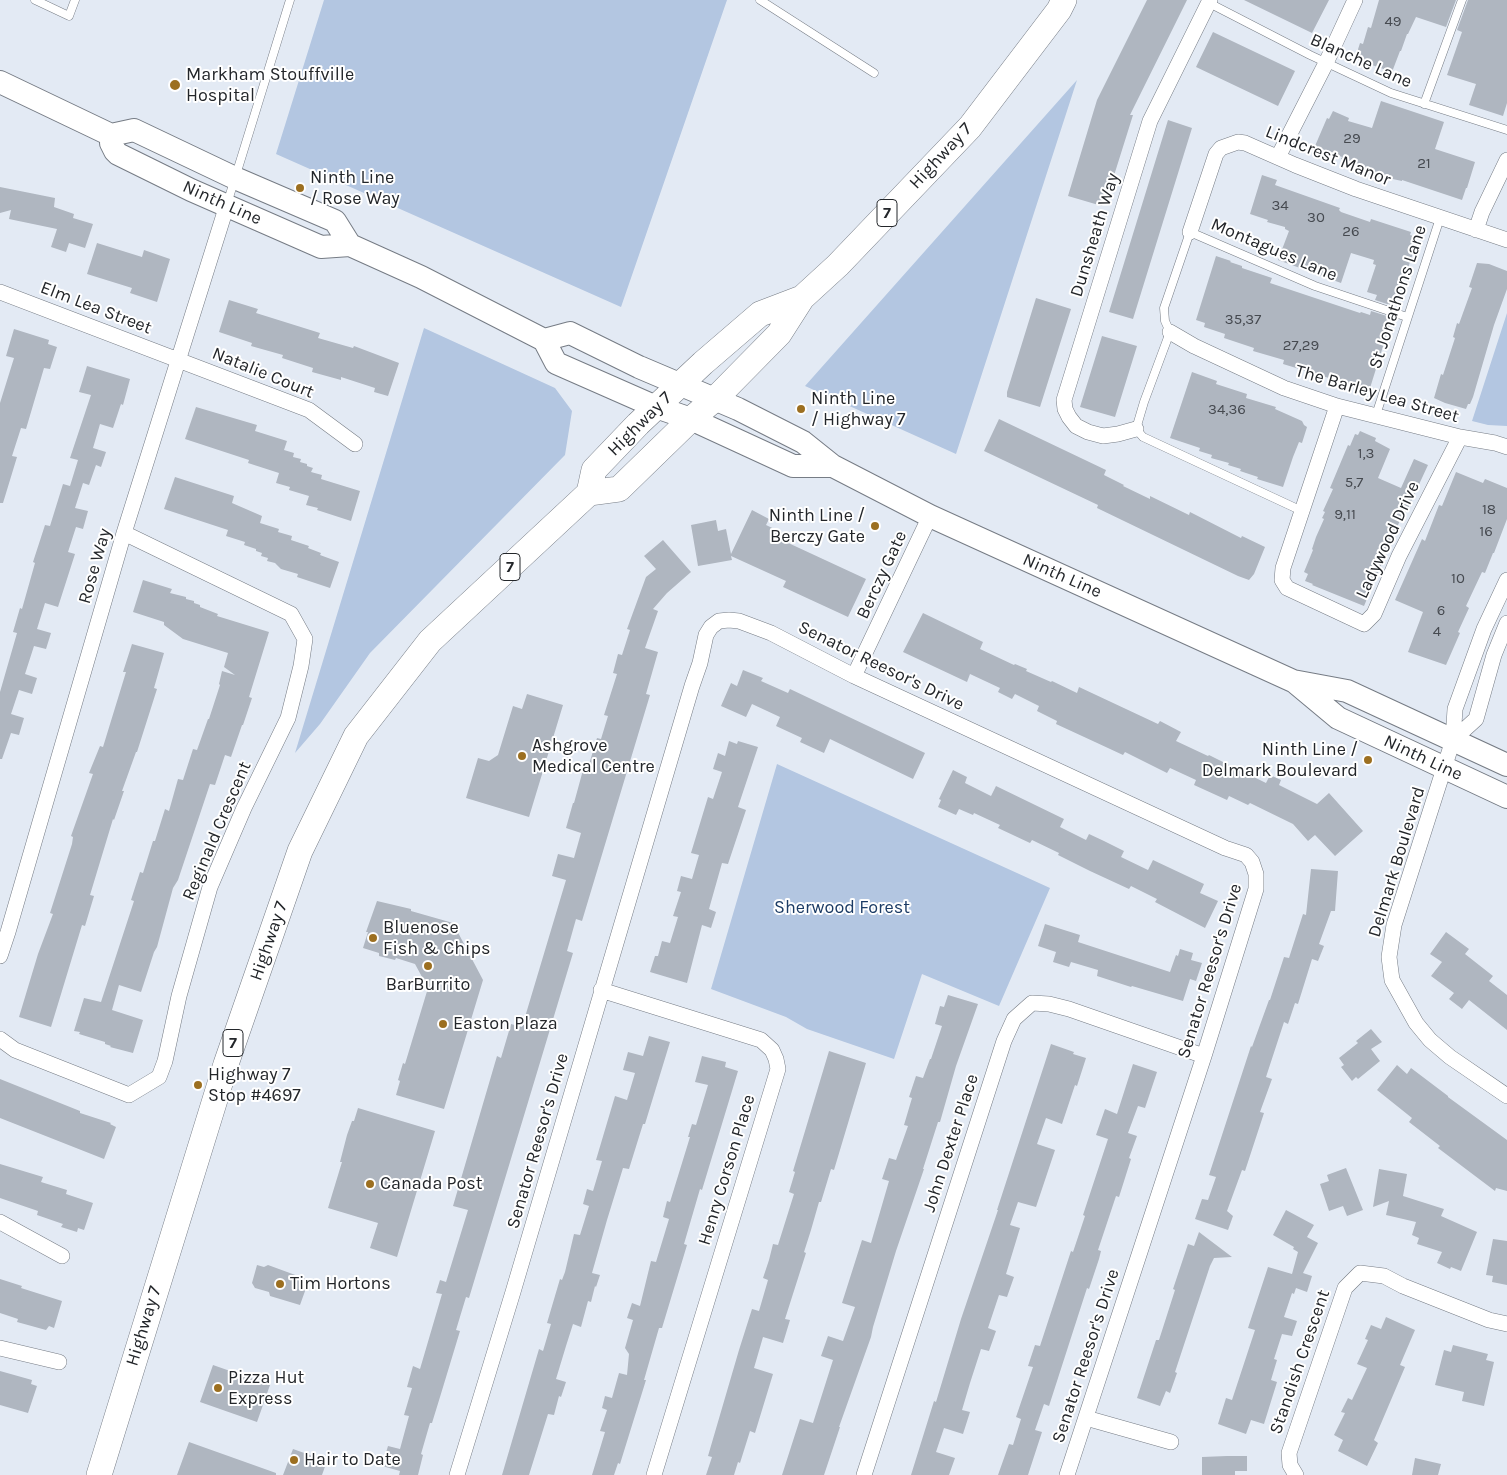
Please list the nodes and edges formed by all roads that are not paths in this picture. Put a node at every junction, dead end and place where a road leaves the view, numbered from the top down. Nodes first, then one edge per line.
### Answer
1 (35, 0) edge
2 (75, 0) edge
3 (290, 0) edge
4 (760, 0) edge
5 (1064, 0) edge
6 (1355, 0) edge
7 (1462, 0) edge
8 (1210, 2) edge
9 (1326, 63) junction
10 (874, 73) dead end
11 (0, 82) edge
12 (1424, 104) junction
13 (1507, 130) edge
14 (111, 135) junction
15 (1278, 157) junction
16 (1507, 160) edge
17 (236, 178) junction
18 (227, 205) junction
19 (1440, 218) junction
20 (1476, 230) junction
21 (1190, 232) junction
22 (1507, 240) edge
23 (350, 246) junction
24 (0, 292) edge
25 (802, 298) junction
26 (1407, 317) junction
27 (1170, 332) junction
28 (544, 340) junction
29 (178, 360) junction
30 (680, 384) junction
31 (715, 399) junction
32 (1337, 406) junction
33 (656, 407) junction
34 (1376, 415) junction
35 (692, 419) junction
36 (1136, 429) junction
37 (1460, 436) junction
38 (354, 444) dead end
39 (1503, 444) edge
40 (832, 466) junction
41 (589, 493) junction
42 (1302, 511) junction
43 (930, 516) junction
44 (124, 533) junction
45 (1507, 580) edge
46 (1507, 623) edge
47 (854, 676) junction
48 (1293, 680) junction
49 (1453, 740) junction
50 (1507, 765) edge
51 (1445, 768) junction
52 (1507, 797) edge
53 (4, 931) edge
54 (0, 956) edge
55 (602, 990) junction
56 (0, 1039) edge
57 (1204, 1056) junction
58 (1507, 1096) edge
59 (0, 1222) edge
60 (62, 1256) dead end
61 (1507, 1324) edge
62 (0, 1348) edge
63 (59, 1362) dead end
64 (1086, 1418) junction
65 (1171, 1442) dead end
66 (99, 1475) edge
67 (457, 1475) edge
68 (654, 1475) edge
69 (864, 1475) edge
70 (1067, 1475) edge
71 (1296, 1475) edge

1 - 2 lane
3 - 17 lane
4 - 10 lane
5 - 25 main road, Highway 7 / 7
6 - 9 street
7 - 12 lane
8 - 9 lane, Blanche Lane
8 - 36 street, Dunsheath Way
9 - 12 lane, Blanche Lane
9 - 15 street
11 - 14 main road
12 - 13 lane, Blanche Lane
14 - 17 main road, Ninth Line
14 - 18 main road, Ninth Line
15 - 19 street, Lindcrest Manor
15 - 21 street, Lindcrest Manor
16 - 20 street
17 - 18 lane
17 - 23 main road, Ninth Line
18 - 23 main road, Ninth Line
18 - 29 street, Rose Way
19 - 20 street, Lindcrest Manor
19 - 26 lane, St Jonathons Lane
20 - 22 street, Lindcrest Manor
21 - 26 lane, Montagues Lane
21 - 27 lane, Montagues Lane
23 - 28 main road, Ninth Line
24 - 29 street, Elm Lea Street
25 - 30 main road, Highway 7 / 7
25 - 31 main road, Highway 7 / 7
26 - 34 lane, St Jonathons Lane
27 - 32 street, The Barley Lea Street
27 - 36 lane
28 - 30 main road, Ninth Line
28 - 33 main road, Ninth Line
29 - 38 street, Natalie Court
29 - 44 street, Rose Way
30 - 31 main road, Ninth Line
30 - 33 main road, Highway 7 / 7
31 - 35 main road, Highway 7 / 7
31 - 40 main road, Ninth Line
32 - 34 street, The Barley Lea Street
32 - 42 street, Ladywood Drive
33 - 35 main road, Ninth Line
33 - 41 main road, Highway 7 / 7
34 - 37 street, The Barley Lea Street
35 - 40 main road, Ninth Line
35 - 41 main road, Highway 7 / 7
36 - 42 lane
37 - 39 street, The Barley Lea Street
37 - 42 street, Ladywood Drive
40 - 43 main road, Ninth Line
41 - 66 main road, Highway 7 / 7
43 - 47 street, Berczy Gate
43 - 48 main road, Ninth Line
44 - 53 street, Rose Way
44 - 56 street, Reginald Crescent
45 - 49 street, Delmark Boulevard
46 - 49 street
47 - 55 street, Senator Reesor's Drive
47 - 57 street, Senator Reesor's Drive
48 - 49 main road, Ninth Line
48 - 51 main road, Ninth Line
49 - 50 main road, Ninth Line
49 - 51 street, Delmark Boulevard
51 - 52 main road, Ninth Line
51 - 58 street, Delmark Boulevard
53 - 54 street
55 - 67 street, Senator Reesor's Drive
55 - 68 street, Henry Corson Place
57 - 64 street, Senator Reesor's Drive
57 - 69 street, John Dexter Place
59 - 60 street
61 - 71 street, Standish Crescent
62 - 63 street
64 - 65 street
64 - 70 street, Senator Reesor's Drive

